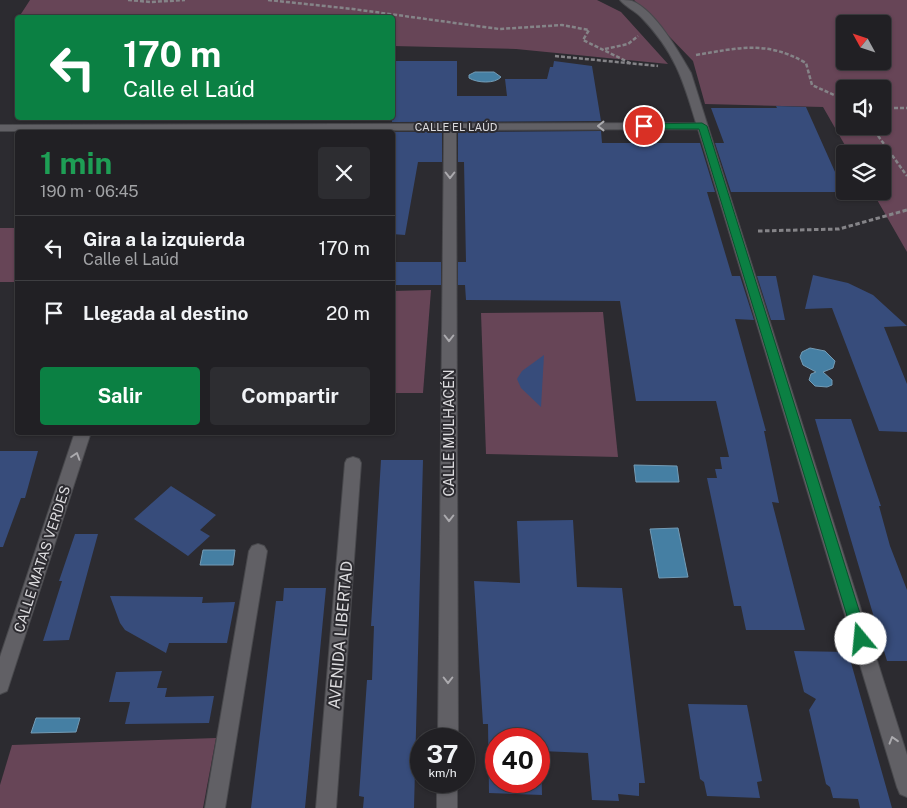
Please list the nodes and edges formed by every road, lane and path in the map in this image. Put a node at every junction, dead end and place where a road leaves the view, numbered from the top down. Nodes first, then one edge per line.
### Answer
1 (128, 0) edge
2 (186, 0) edge
3 (268, 0) edge
4 (625, 0) edge
5 (653, 24) junction
6 (604, 49) junction
7 (555, 56) dead end
8 (678, 58) junction
9 (632, 64) junction
10 (683, 69) junction
11 (836, 96) edge
12 (891, 108) edge
13 (907, 108) edge
14 (702, 126) junction
15 (450, 127) junction
16 (0, 128) edge
17 (183, 130) edge
18 (877, 135) edge
19 (907, 176) edge
20 (907, 210) edge
21 (735, 232) junction
22 (82, 435) edge
23 (354, 463) dead end
24 (258, 551) dead end
25 (0, 685) edge
26 (448, 728) edge
27 (907, 786) edge
28 (447, 793) edge
29 (215, 808) edge
30 (326, 808) edge
31 (447, 808) edge

1 - 2 path
3 - 6 path
4 - 5 street
5 - 6 path
5 - 8 street
6 - 9 path
7 - 9 path
8 - 10 street
8 - 11 path
9 - 10 path
10 - 14 street
12 - 13 path
14 -> 15 street, CALLE EL LAÚD
14 - 21 street
15 - 17 street, CALLE EL LAÚD
15 -> 26 street, CALLE MULHACÉN
16 - 17 street, CALLE EL LAÚD
18 - 19 path
20 - 21 path
27 -> 21 street
25 -> 22 street, CALLE MATAS VERDES
23 - 30 street, AVENIDA LIBERTAD
24 - 29 street
28 - 31 street

